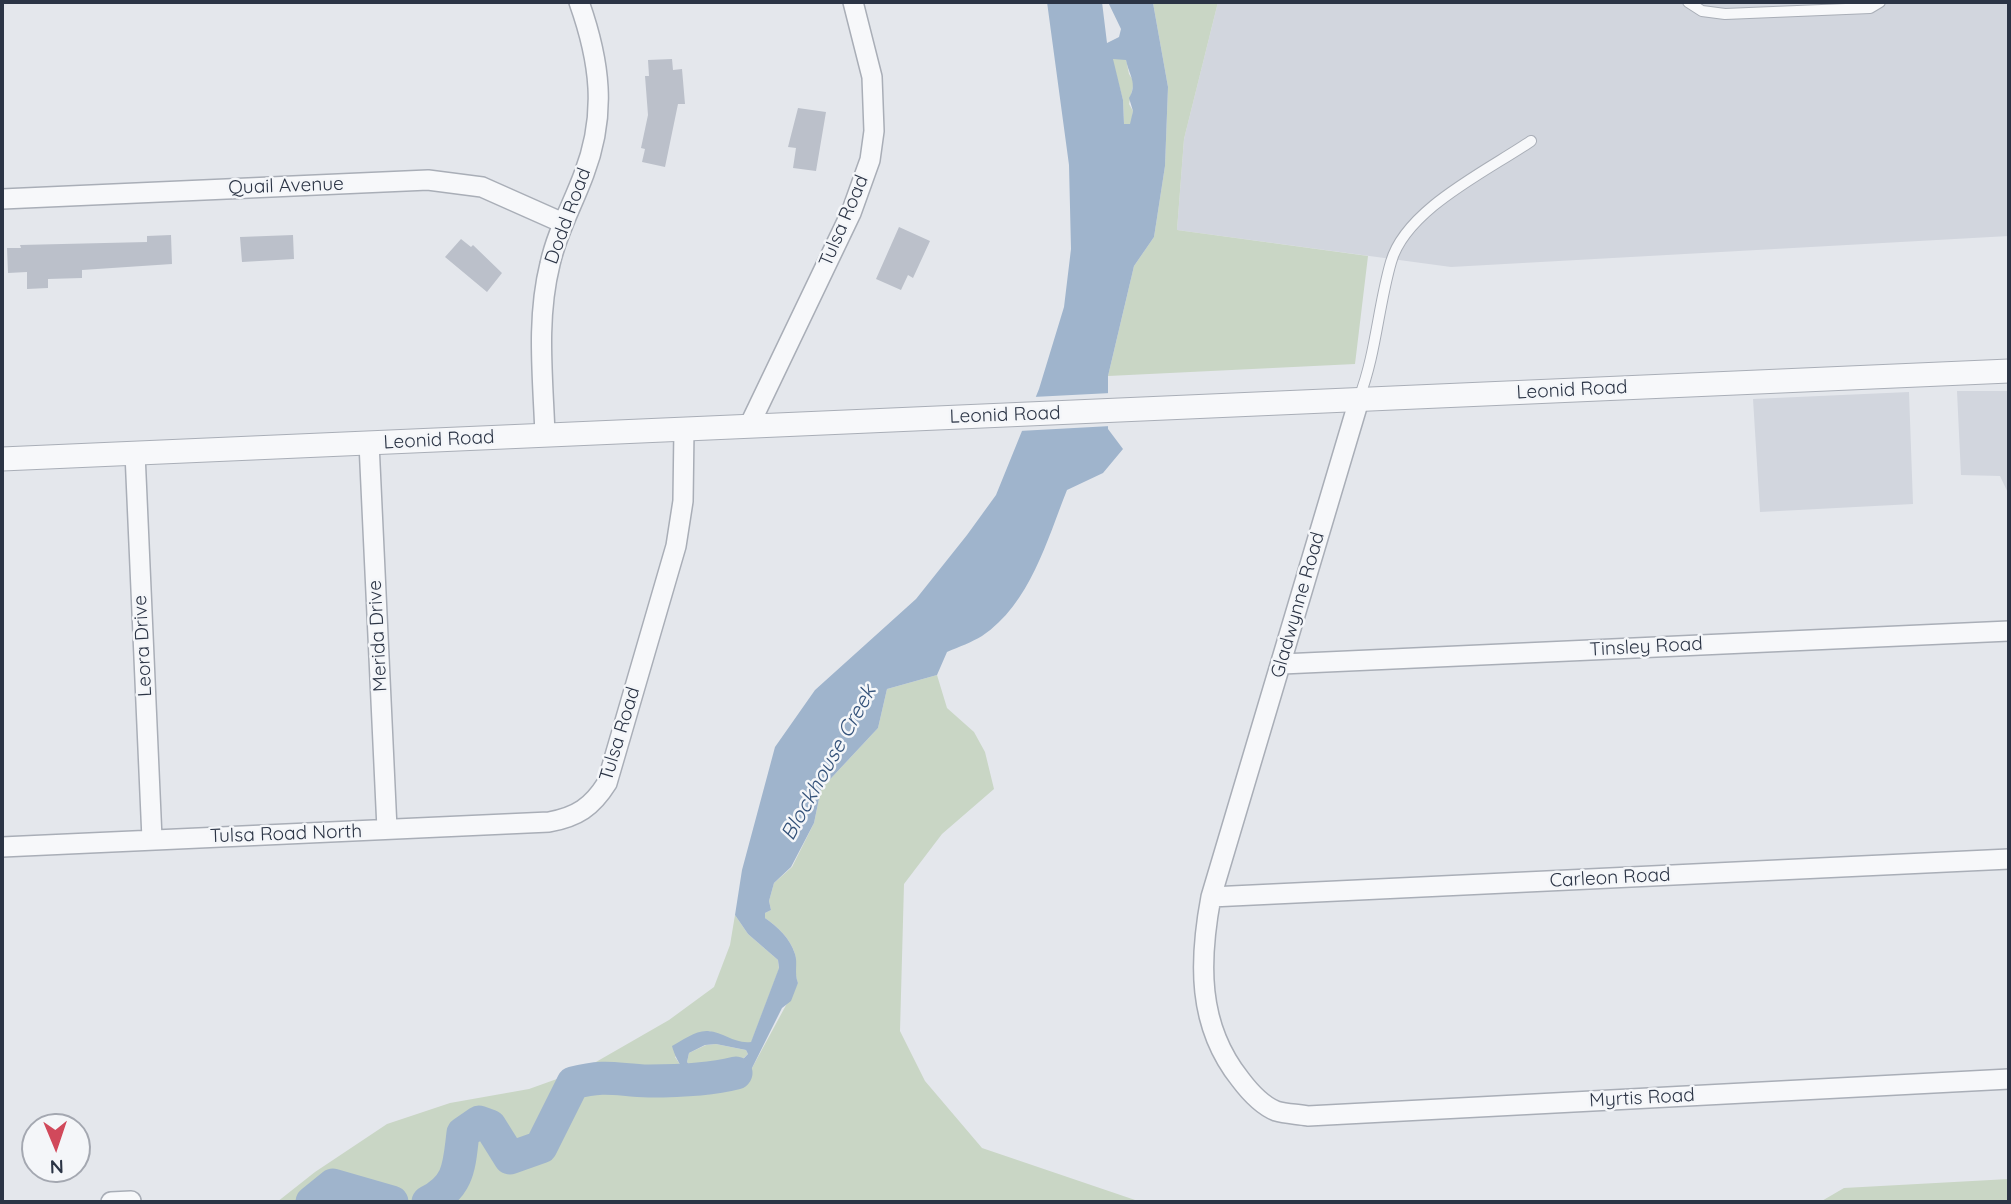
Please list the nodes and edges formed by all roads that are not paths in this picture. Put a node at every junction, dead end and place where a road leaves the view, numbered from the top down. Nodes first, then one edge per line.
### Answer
1 (579, 2) edge
2 (853, 2) edge
3 (1688, 2) edge
4 (1880, 2) edge
5 (1531, 141) dead end
6 (2, 199) edge
7 (563, 223) junction
8 (2009, 371) edge
9 (1359, 400) junction
10 (748, 426) junction
11 (684, 429) junction
12 (545, 435) junction
13 (369, 443) junction
14 (135, 453) junction
15 (2, 459) edge
16 (2009, 631) edge
17 (1282, 664) junction
18 (569, 819) joint
19 (387, 829) junction
20 (152, 839) junction
21 (2, 847) edge
22 (2009, 859) edge
23 (1211, 897) junction
24 (2009, 1079) edge
25 (1275, 1111) joint
26 (131, 1201) edge
27 (111, 1202) edge

1 - 7 street, Dodd Road
2 - 10 street, Tulsa Road
3 - 4 lane
5 - 9 lane, Gladwynne Road
6 - 7 street, Quail Avenue
7 - 12 street, Dodd Road
8 - 9 street, Leonid Road
9 - 10 street, Leonid Road
9 - 17 street, Gladwynne Road
10 - 11 street, Leonid Road
11 - 12 street, Leonid Road
11 - 18 street, Tulsa Road
12 - 13 street, Leonid Road
13 - 14 street, Leonid Road
13 - 19 street, Merida Drive
14 - 15 street, Leonid Road
14 - 20 street, Leora Drive
16 - 17 street, Tinsley Road
17 - 23 street, Gladwynne Road
18 - 19 street, Tulsa Road North
19 - 20 street, Tulsa Road North
20 - 21 street, Tulsa Road North
22 - 23 street, Carleon Road
23 - 25 street, Gladwynne Road
24 - 25 street, Myrtis Road
26 - 27 street

